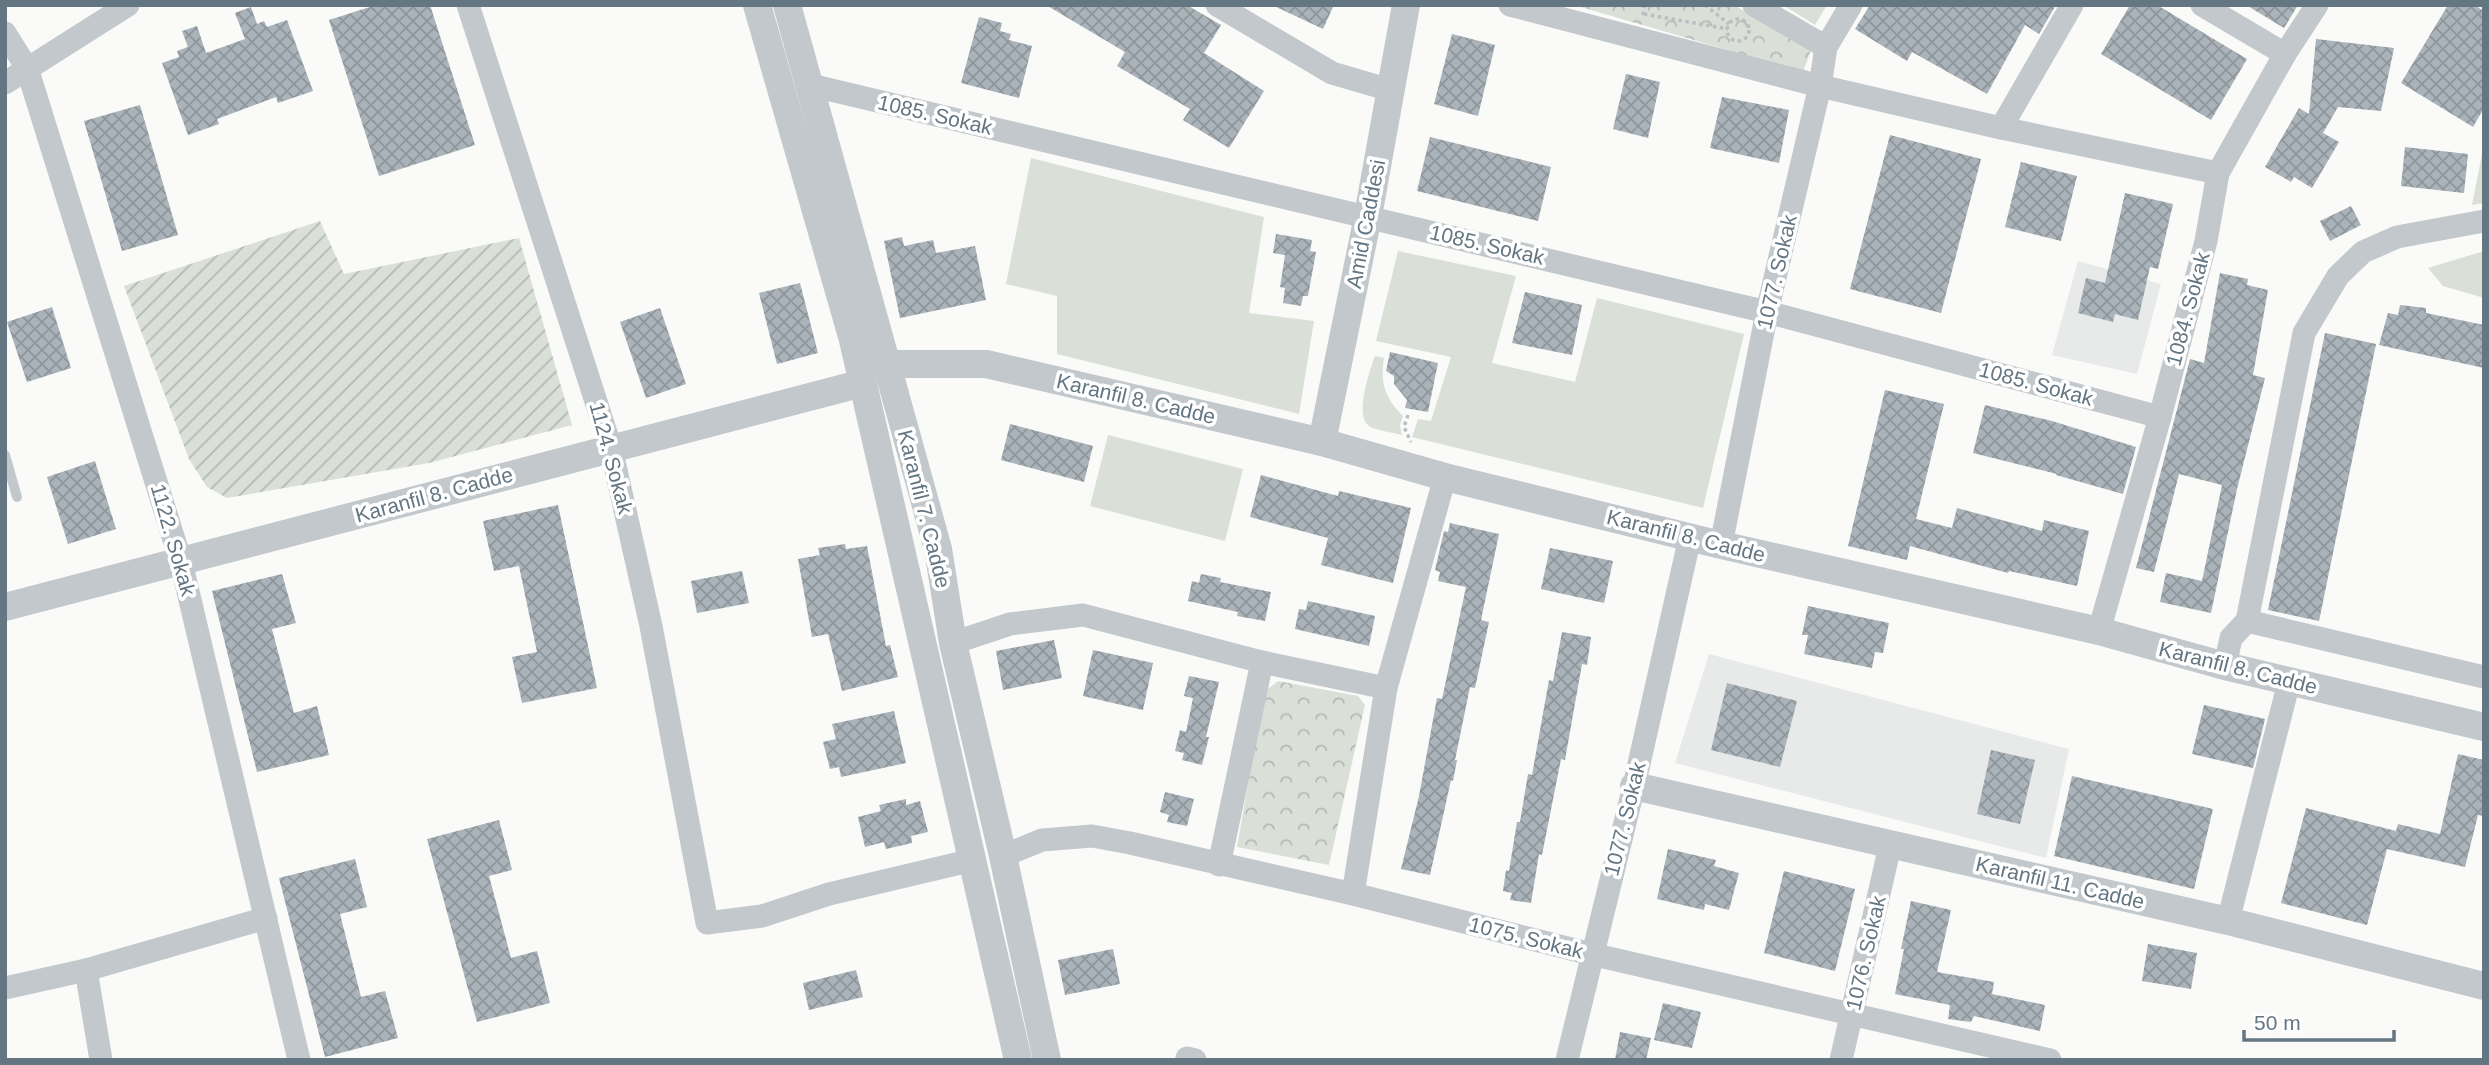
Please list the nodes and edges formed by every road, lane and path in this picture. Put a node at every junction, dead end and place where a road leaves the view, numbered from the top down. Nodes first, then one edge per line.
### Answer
1 (128, 5) edge
2 (468, 5) edge
3 (757, 5) edge
4 (787, 5) edge
5 (1217, 5) edge
6 (1406, 5) edge
7 (1510, 5) edge
8 (1705, 5) edge
9 (1754, 5) edge
10 (1851, 5) edge
11 (2072, 5) edge
12 (2202, 5) edge
13 (2317, 5) edge
14 (1644, 14) dead end
15 (1728, 27) junction
16 (5, 33) edge
17 (1826, 47) junction
18 (2285, 54) junction
19 (27, 68) junction
20 (5, 83) edge
21 (810, 85) junction
22 (1820, 86) junction
23 (1390, 90) junction
24 (2001, 128) junction
25 (2218, 173) junction
26 (1368, 216) junction
27 (2484, 221) edge
28 (1767, 312) junction
29 (887, 364) junction
30 (863, 383) junction
31 (2160, 416) junction
32 (1322, 442) junction
33 (611, 448) junction
34 (5, 456) edge
35 (1446, 477) junction
36 (17, 497) dead end
37 (1690, 537) junction
38 (1721, 545) junction
39 (181, 562) junction
40 (5, 607) edge
41 (2247, 621) junction
42 (2099, 631) junction
43 (953, 643) junction
44 (1262, 662) junction
45 (2225, 666) junction
46 (2484, 677) edge
47 (2289, 682) junction
48 (1386, 688) junction
49 (2484, 727) edge
50 (1634, 786) junction
51 (1890, 846) junction
52 (1003, 856) junction
53 (973, 860) junction
54 (1219, 865) junction
55 (1353, 894) junction
56 (266, 918) junction
57 (2228, 921) junction
58 (1591, 954) junction
59 (86, 970) junction
60 (2484, 986) edge
61 (5, 988) edge
62 (1852, 1013) junction
63 (102, 1060) edge
64 (299, 1060) edge
65 (1018, 1060) edge
66 (1046, 1060) edge
67 (1567, 1060) edge
68 (1841, 1060) edge
69 (2050, 1060) edge

1 - 19 street
2 - 33 street, 1124. Sokak
3 - 30 street, Karanfil 7. Cadde
4 - 21 street, Karanfil 7. Cadde
5 - 23 street
6 - 23 street, Amid Caddesi
7 - 22 street
8 - 15 path
9 - 17 street
10 - 17 street, 1077. Sokak
11 - 24 street
12 - 18 street
13 - 18 street, 1084. Sokak
14 - 15 path
15 - 15 path
16 - 19 street, 1122. Sokak
17 - 22 street, 1077. Sokak
18 - 25 street, 1084. Sokak
19 - 20 street
19 - 39 street, 1122. Sokak
21 - 26 street, 1085. Sokak
21 - 29 street, Karanfil 7. Cadde
22 - 24 street
22 - 28 street, 1077. Sokak
23 - 26 street, Amid Caddesi
24 - 25 street
25 - 31 street, 1084. Sokak
26 - 28 street, 1085. Sokak
26 - 32 street, Amid Caddesi
27 - 41 street
28 - 31 street, 1085. Sokak
28 - 38 street, 1077. Sokak
29 - 32 street, Karanfil 8. Cadde
29 - 43 street, Karanfil 7. Cadde
30 - 33 street, Karanfil 8. Cadde
30 - 53 street, Karanfil 7. Cadde
31 - 42 street, 1084. Sokak
32 - 35 street, Karanfil 8. Cadde
33 - 39 street, Karanfil 8. Cadde
33 - 53 street, 1124. Sokak
34 - 36 lane
35 - 37 street, Karanfil 8. Cadde
35 - 48 street
37 - 38 street, Karanfil 8. Cadde
37 - 50 street, 1077. Sokak
38 - 42 street, Karanfil 8. Cadde
39 - 40 street, Karanfil 8. Cadde
39 - 56 street, 1122. Sokak
41 - 45 street
41 - 46 street
42 - 45 street, Karanfil 8. Cadde
43 - 44 street
43 - 52 street, Karanfil 7. Cadde
44 - 48 street
44 - 54 street
45 - 47 street, Karanfil 8. Cadde
47 - 49 street, Karanfil 8. Cadde
47 - 57 street
48 - 55 street
50 - 51 street, Karanfil 11. Cadde
50 - 58 street, 1077. Sokak
51 - 57 street, Karanfil 11. Cadde
51 - 62 street, 1076. Sokak
52 - 54 street, 1075. Sokak
52 - 66 street, Karanfil 7. Cadde
53 - 65 street, Karanfil 7. Cadde
54 - 55 street, 1075. Sokak
55 - 58 street, 1075. Sokak
56 - 59 street
56 - 64 street, 1122. Sokak
57 - 60 street, Karanfil 11. Cadde
58 - 62 street, 1075. Sokak
58 - 67 street, 1077. Sokak
59 - 61 street
59 - 63 street
62 - 68 street, 1076. Sokak
62 - 69 street, 1075. Sokak

